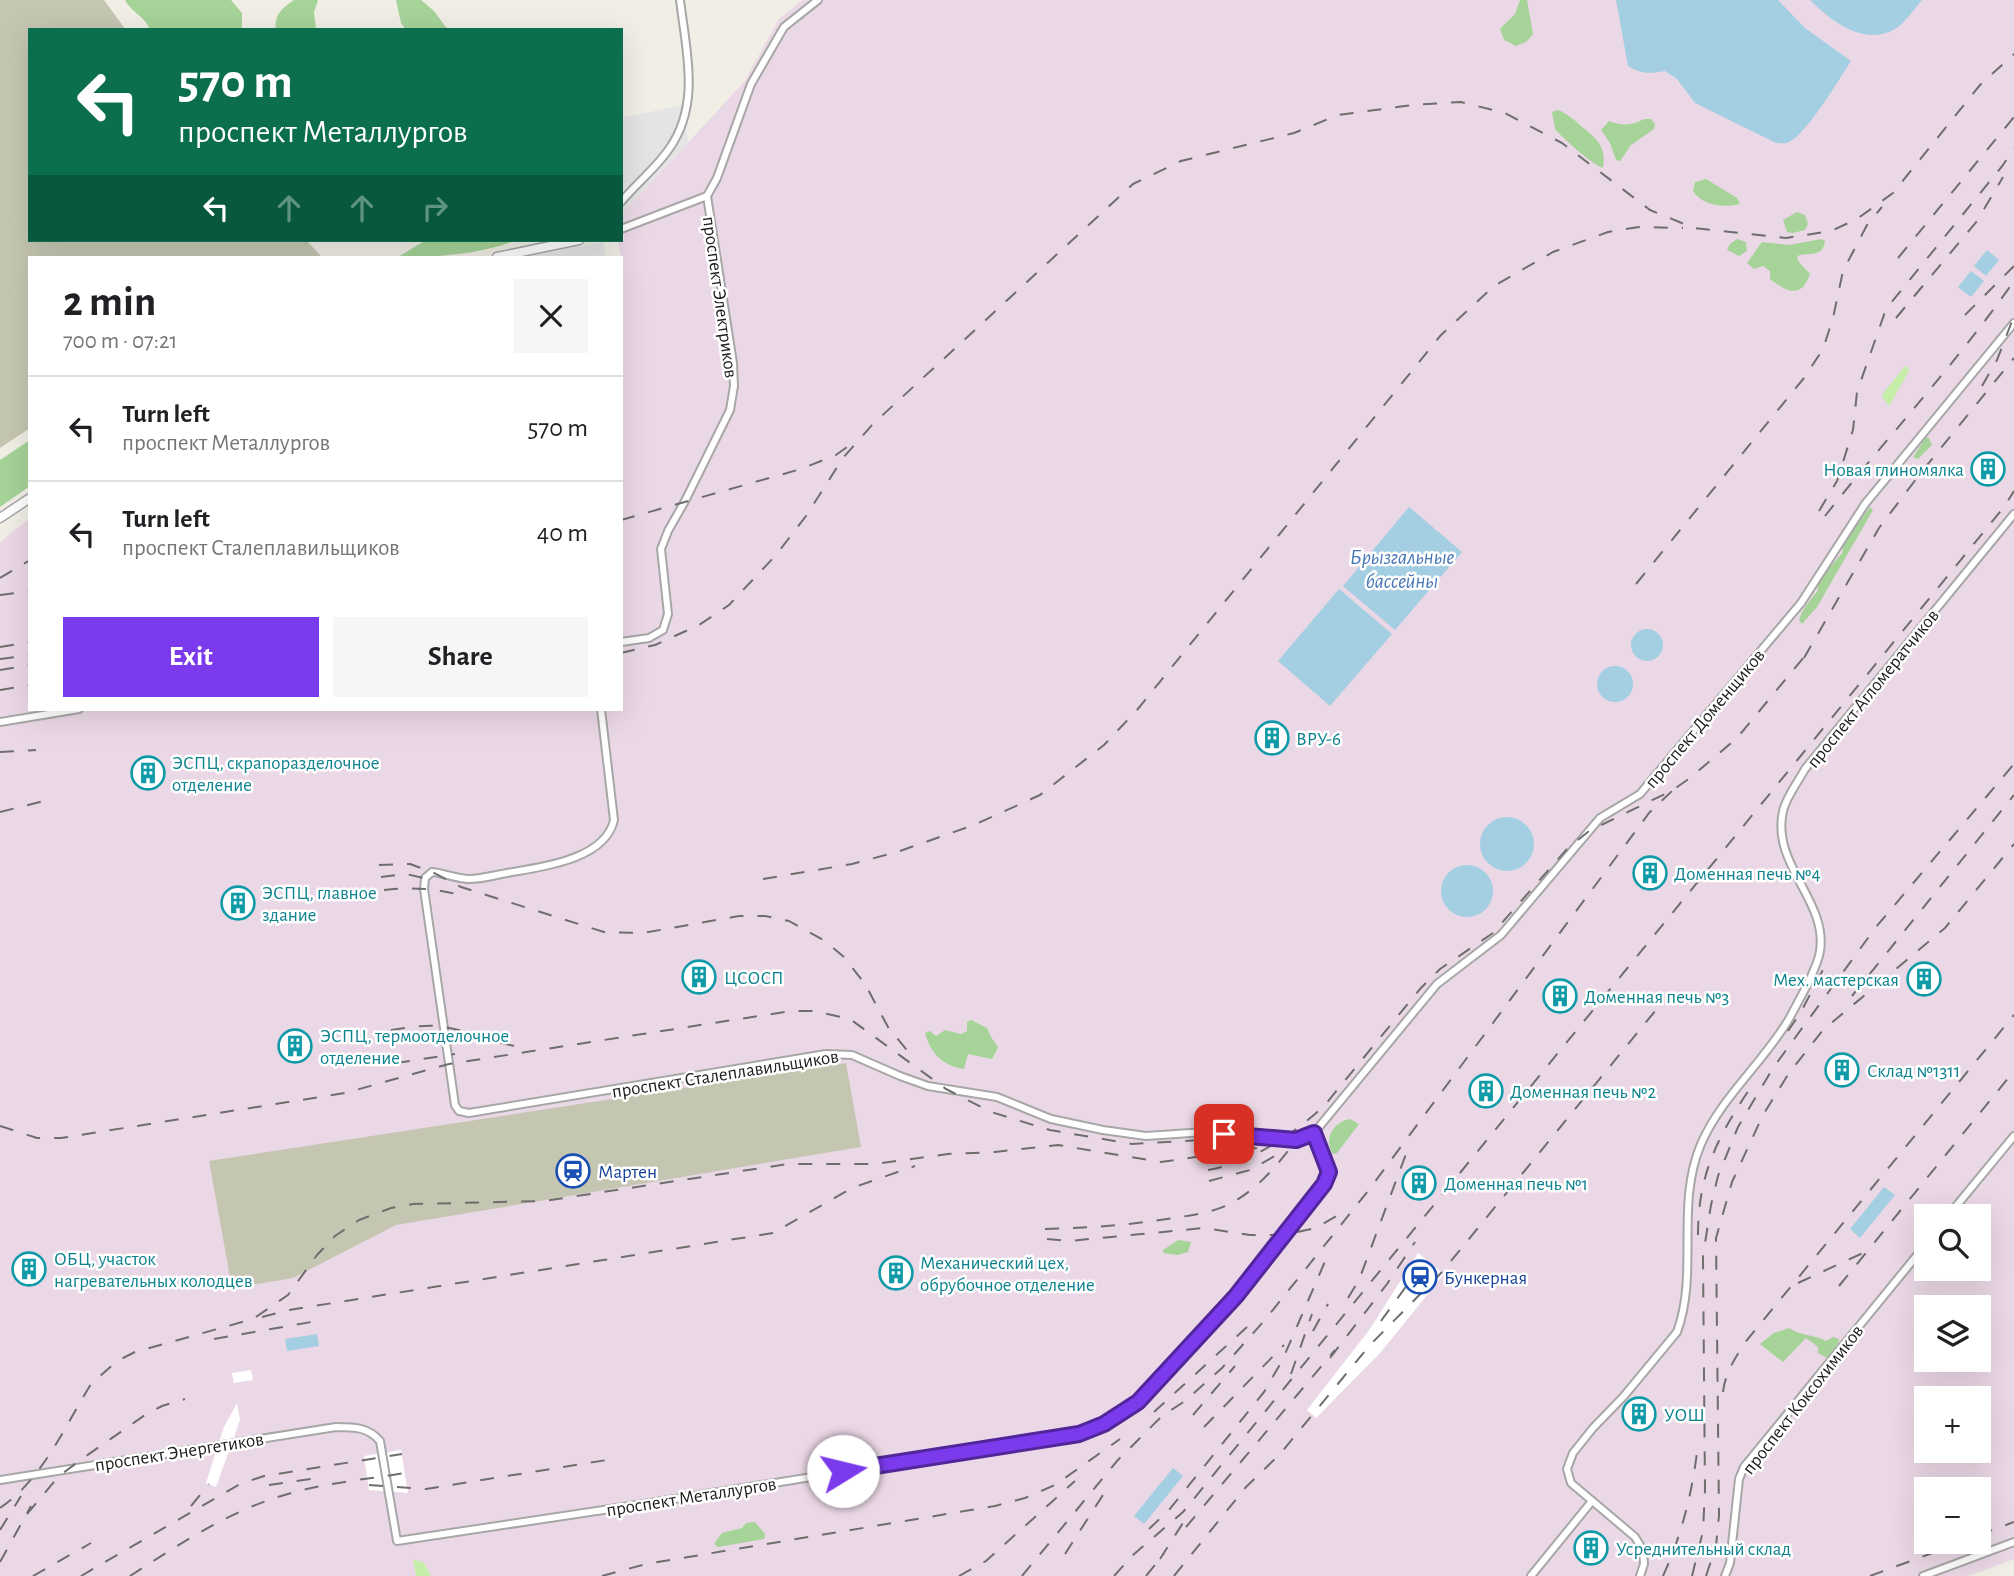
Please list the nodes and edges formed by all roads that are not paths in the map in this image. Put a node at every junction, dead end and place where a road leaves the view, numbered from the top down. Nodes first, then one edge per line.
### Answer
1 (680, 0) edge
2 (818, 0) edge
3 (707, 196) junction
4 (623, 200) edge
5 (623, 229) edge
6 (569, 242) edge
7 (502, 256) edge
8 (2014, 323) edge
9 (2006, 334) junction
10 (2014, 340) edge
11 (28, 499) edge
12 (2014, 514) edge
13 (0, 518) edge
14 (623, 642) edge
15 (67, 711) edge
16 (601, 711) edge
17 (0, 722) edge
18 (1314, 1133) junction
19 (2014, 1136) edge
20 (1958, 1204) edge
21 (1914, 1259) edge
22 (357, 1427) joint
23 (0, 1480) edge
24 (1592, 1501) junction
25 (2014, 1542) edge
26 (1531, 1576) edge
27 (1640, 1576) edge
28 (1725, 1576) edge
29 (1923, 1576) edge

1 - 4 street
2 - 3 street
3 - 5 street
3 - 14 street, проспект Электриков
6 - 7 street
8 - 9 street, проспект Доменщиков
9 - 10 street
9 - 18 street, проспект Доменщиков
11 - 13 street
12 - 24 street, проспект Агломератчиков
15 - 17 street
16 - 18 street, проспект Сталеплавильщиков
18 - 22 street, проспект Металлургов
19 - 20 street
21 - 28 street, проспект Коксохимиков
22 - 23 street, проспект Энергетиков
24 - 26 street
24 - 27 street, проспект Агломератчиков
25 - 29 street

